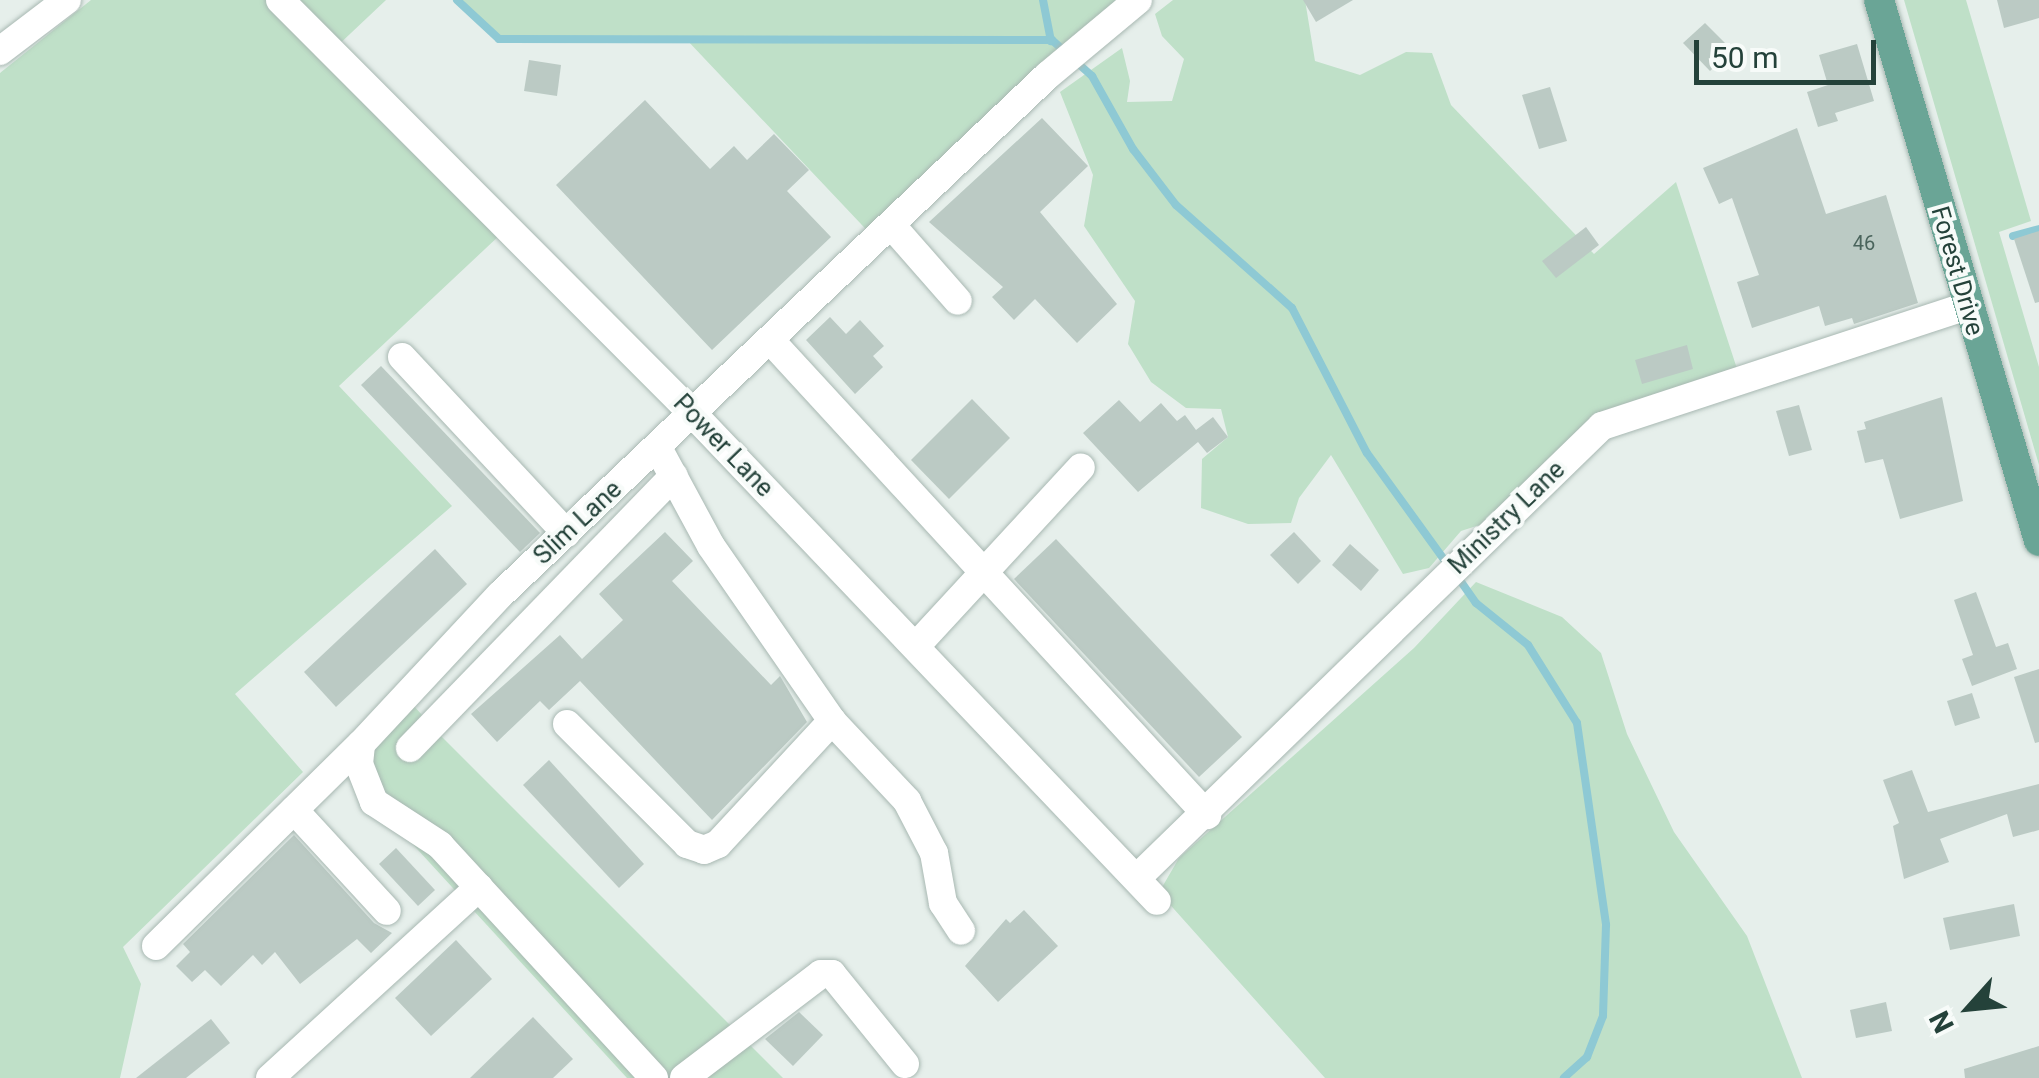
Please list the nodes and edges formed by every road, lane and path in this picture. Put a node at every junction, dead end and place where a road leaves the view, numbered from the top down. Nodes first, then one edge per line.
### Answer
1 (45, 0) edge
2 (67, 0) edge
3 (280, 0) edge
4 (1138, 0) edge
5 (1879, 0) edge
6 (29, 26) junction
7 (0, 52) edge
8 (893, 227) junction
9 (958, 301) dead end
10 (1966, 306) junction
11 (772, 342) junction
12 (402, 358) dead end
13 (694, 415) junction
14 (658, 448) junction
15 (1081, 466) dead end
16 (674, 476) junction
17 (565, 535) junction
18 (2039, 540) edge
19 (603, 549) junction
20 (983, 571) junction
21 (576, 576) junction
22 (916, 646) junction
23 (409, 687) junction
24 (437, 720) junction
25 (832, 721) junction
26 (568, 724) dead end
27 (361, 744) junction
28 (410, 748) dead end
29 (294, 810) junction
30 (1207, 816) junction
31 (1138, 877) junction
32 (479, 886) junction
33 (1156, 901) dead end
34 (387, 911) dead end
35 (962, 932) dead end
36 (156, 946) dead end
37 (905, 1064) dead end
38 (270, 1078) edge
39 (654, 1078) edge
40 (684, 1078) edge

1 - 6 street
2 - 6 street
3 - 13 street, Power Lane
4 - 8 street, Slim Lane
5 - 10 main road, Forest Drive
6 - 7 street
8 - 9 street
8 - 11 street, Slim Lane
10 - 18 main road, Forest Drive
10 - 30 street, Ministry Lane
11 - 13 street, Slim Lane
11 - 20 street
12 - 17 street
13 - 14 street, Slim Lane
13 - 22 street, Power Lane
14 - 16 street
14 - 17 street, Slim Lane
15 - 20 street
16 - 19 street
16 - 25 street
17 - 19 street
17 - 21 street
17 - 23 street, Slim Lane
19 - 21 street
20 - 22 street
20 - 30 street
21 - 24 street
22 - 31 street, Power Lane
23 - 24 street
23 - 27 street, Slim Lane
24 - 28 street
25 - 26 street
25 - 35 street
27 - 29 street, Slim Lane
27 - 32 street
29 - 34 street
29 - 36 street, Slim Lane
30 - 31 street, Ministry Lane
31 - 33 street, Power Lane
32 - 38 street
32 - 39 street
37 - 40 street

